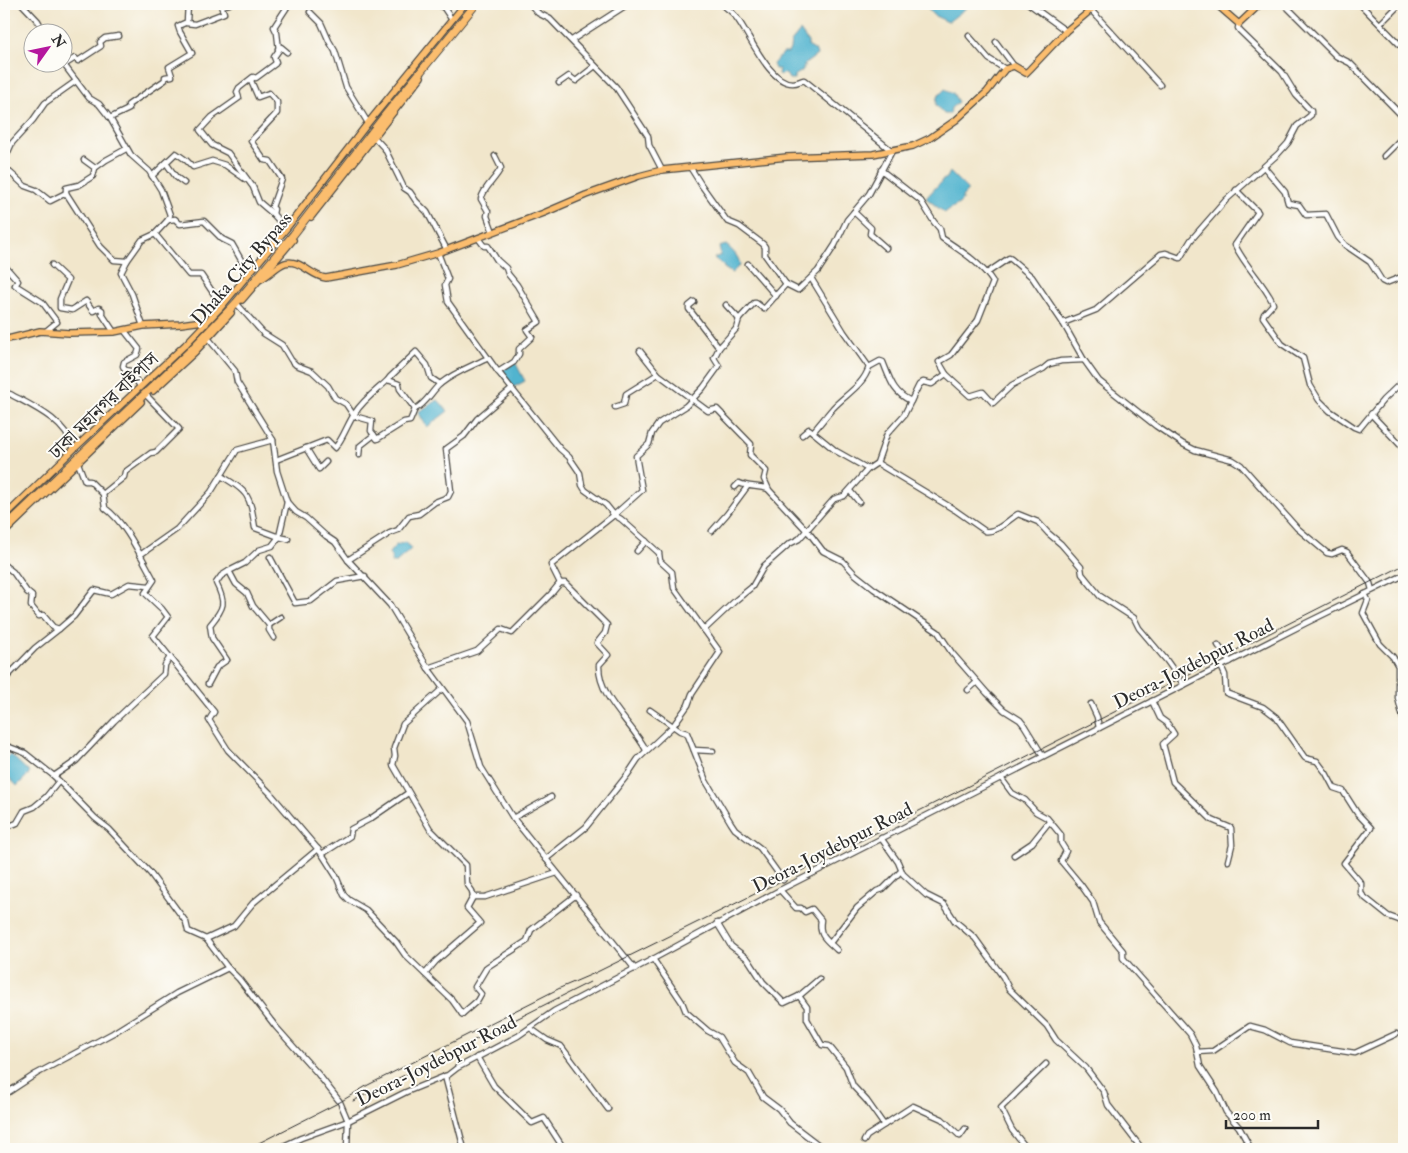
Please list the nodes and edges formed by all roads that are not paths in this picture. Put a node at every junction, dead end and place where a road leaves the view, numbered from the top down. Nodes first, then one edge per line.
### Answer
1 (22, 4) edge
2 (188, 4) edge
3 (229, 4) edge
4 (289, 4) edge
5 (438, 4) edge
6 (465, 4) edge
7 (472, 4) edge
8 (476, 4) edge
9 (480, 4) edge
10 (530, 4) edge
11 (628, 4) edge
12 (722, 4) edge
13 (1029, 4) edge
14 (1098, 4) edge
15 (1216, 4) edge
16 (1260, 4) edge
17 (1284, 4) edge
18 (1360, 4) edge
19 (1400, 4) edge
20 (1091, 10) junction
21 (310, 12) dead end
22 (452, 20) junction
23 (39, 22) edge
24 (186, 23) junction
25 (1239, 24) junction
26 (1380, 24) junction
27 (1066, 31) junction
28 (119, 36) dead end
29 (969, 36) dead end
30 (572, 40) junction
31 (996, 42) dead end
32 (278, 49) junction
33 (1404, 49) edge
34 (287, 52) dead end
35 (72, 60) edge
36 (595, 66) junction
37 (1014, 66) junction
38 (1005, 69) junction
39 (69, 72) edge
40 (253, 78) junction
41 (76, 81) junction
42 (559, 83) dead end
43 (1160, 85) dead end
44 (110, 118) junction
45 (1404, 118) edge
46 (368, 124) junction
47 (1404, 136) edge
48 (374, 137) junction
49 (126, 149) dead end
50 (892, 151) junction
51 (495, 156) dead end
52 (1384, 156) dead end
53 (4, 157) edge
54 (84, 160) dead end
55 (166, 163) junction
56 (4, 167) edge
57 (690, 167) junction
58 (1264, 167) junction
59 (95, 168) junction
60 (662, 170) junction
61 (881, 170) junction
62 (152, 176) junction
63 (248, 182) junction
64 (184, 183) dead end
65 (1236, 190) junction
66 (66, 193) junction
67 (854, 212) junction
68 (273, 214) junction
69 (168, 220) junction
70 (286, 229) junction
71 (493, 232) junction
72 (154, 234) junction
73 (478, 238) junction
74 (886, 248) dead end
75 (447, 250) junction
76 (438, 254) junction
77 (127, 261) junction
78 (52, 264) dead end
79 (748, 264) dead end
80 (4, 265) edge
81 (987, 272) junction
82 (249, 274) junction
83 (1404, 276) edge
84 (261, 278) junction
85 (811, 278) junction
86 (786, 284) junction
87 (776, 296) junction
88 (694, 302) dead end
89 (238, 305) junction
90 (726, 305) dead end
91 (222, 309) junction
92 (739, 319) junction
93 (1064, 323) junction
94 (206, 324) junction
95 (143, 326) junction
96 (124, 330) junction
97 (46, 331) junction
98 (114, 332) junction
99 (208, 338) junction
100 (4, 340) edge
101 (719, 348) junction
102 (640, 351) dead end
103 (488, 358) junction
104 (1084, 360) junction
105 (869, 367) junction
106 (498, 372) junction
107 (658, 374) junction
108 (946, 374) junction
109 (388, 380) junction
110 (1404, 380) edge
111 (440, 384) junction
112 (140, 386) junction
113 (512, 389) junction
114 (4, 394) edge
115 (147, 396) junction
116 (692, 400) junction
117 (911, 401) junction
118 (616, 406) dead end
119 (415, 409) junction
120 (1371, 414) junction
121 (354, 416) junction
122 (813, 432) junction
123 (374, 435) junction
124 (802, 435) dead end
125 (273, 440) junction
126 (306, 448) junction
127 (74, 449) junction
128 (1404, 449) edge
129 (358, 455) dead end
130 (276, 460) junction
131 (326, 462) dead end
132 (78, 463) junction
133 (877, 464) junction
134 (868, 469) junction
135 (221, 476) junction
136 (734, 487) dead end
137 (747, 487) junction
138 (768, 489) junction
139 (850, 491) junction
140 (103, 494) junction
141 (287, 502) junction
142 (859, 502) dead end
143 (614, 515) junction
144 (4, 517) edge
145 (4, 522) edge
146 (4, 528) edge
147 (712, 531) dead end
148 (806, 532) junction
149 (4, 533) edge
150 (278, 538) junction
151 (288, 539) dead end
152 (646, 541) junction
153 (637, 551) dead end
154 (140, 555) junction
155 (270, 556) dead end
156 (348, 560) junction
157 (4, 565) edge
158 (229, 571) junction
159 (1404, 575) edge
160 (365, 576) junction
161 (560, 583) junction
162 (149, 586) junction
163 (1372, 590) junction
164 (1365, 594) junction
165 (281, 617) dead end
166 (269, 626) junction
167 (59, 629) junction
168 (704, 630) junction
169 (274, 638) dead end
170 (1218, 645) dead end
171 (170, 657) junction
172 (1230, 662) junction
173 (1221, 666) junction
174 (428, 668) junction
175 (4, 680) edge
176 (977, 682) junction
177 (208, 684) dead end
178 (1184, 685) junction
179 (442, 689) junction
180 (968, 690) dead end
181 (1152, 701) junction
182 (1091, 704) dead end
183 (650, 710) dead end
184 (1404, 722) edge
185 (673, 726) junction
186 (1098, 728) junction
187 (4, 745) edge
188 (646, 750) junction
189 (694, 750) junction
190 (713, 751) dead end
191 (1043, 756) junction
192 (54, 776) junction
193 (1001, 778) junction
194 (59, 781) junction
195 (408, 793) junction
196 (551, 797) dead end
197 (513, 818) junction
198 (1049, 822) junction
199 (7, 827) dead end
200 (880, 838) junction
201 (320, 852) junction
202 (1014, 855) dead end
203 (546, 859) junction
204 (1228, 861) dead end
205 (901, 871) junction
206 (557, 873) junction
207 (783, 880) dead end
208 (780, 890) junction
209 (576, 895) junction
210 (473, 897) junction
211 (717, 923) junction
212 (1404, 924) edge
213 (206, 939) junction
214 (830, 943) junction
215 (837, 950) dead end
216 (653, 960) junction
217 (228, 968) junction
218 (635, 969) junction
219 (425, 974) junction
220 (819, 979) dead end
221 (799, 996) junction
222 (530, 1028) junction
223 (1396, 1034) dead end
224 (1197, 1052) junction
225 (477, 1057) junction
226 (1046, 1064) dead end
227 (445, 1076) junction
228 (4, 1095) edge
229 (608, 1109) dead end
230 (348, 1121) junction
231 (884, 1125) junction
232 (965, 1129) dead end
233 (864, 1141) dead end
234 (277, 1149) edge
235 (347, 1149) edge
236 (464, 1149) edge
237 (564, 1149) edge
238 (824, 1149) edge
239 (1027, 1149) edge
240 (1142, 1149) edge
241 (1251, 1149) edge

1 - 23 street
2 - 24 street
3 - 24 street
4 - 32 street
5 - 22 street
6 - 22 main road
7 - 91 highway, Dhaka City Bypass
8 - 146 highway, Dhaka City Bypass
9 - 48 main road
10 - 30 street
11 - 30 street
12 - 50 street
13 - 27 street
14 - 20 main road
15 - 25 main road
16 - 25 main road
17 - 45 street
18 - 26 street
19 - 26 street
20 - 27 main road
20 - 43 street
21 - 46 street
22 - 46 main road
24 - 44 street
25 - 58 street
26 - 33 street
27 - 37 main road
28 - 35 street
29 - 38 street
30 - 36 street
31 - 37 street
32 - 34 street
32 - 40 street
36 - 42 street
36 - 60 street
37 - 38 main road
38 - 50 main road
39 - 41 street
40 - 63 street
40 - 68 street
41 - 44 street
41 - 53 street
44 - 62 street
46 - 70 main road
47 - 52 street
48 - 75 street
48 - 84 main road
49 - 59 street
50 - 57 main road
50 - 61 street
51 - 71 street
54 - 59 street
55 - 62 street
55 - 63 street
55 - 64 street
56 - 66 street
57 - 60 main road
57 - 86 street
58 - 65 street
58 - 83 street
59 - 66 street
60 - 71 main road
61 - 67 street
61 - 81 street
62 - 69 street
63 - 68 street
65 - 93 street
65 - 120 street
66 - 77 street
67 - 74 street
67 - 85 street
68 - 70 street
69 - 72 street
69 - 82 street
70 - 82 main road
71 - 73 main road
72 - 77 street
72 - 91 street
73 - 75 main road
73 - 106 street
75 - 76 main road
76 - 84 main road
76 - 103 street
77 - 95 street
78 - 98 street
79 - 87 street
80 - 97 street
81 - 93 street
81 - 108 street
82 - 91 main road
84 - 89 main road
85 - 86 street
85 - 105 street
86 - 87 street
87 - 92 street
88 - 101 street
89 - 99 main road
89 - 121 street
90 - 92 street
91 - 94 main road
91 - 145 highway, ঢাকা মহানগর বাইপাস
92 - 101 street
93 - 104 street
94 - 95 main road
94 - 112 main road
95 - 96 main road
96 - 98 main road
96 - 112 street
97 - 98 main road
97 - 100 main road
99 - 115 main road
99 - 125 street
101 - 116 street
102 - 107 street
103 - 106 street
103 - 111 street
104 - 108 street
104 - 163 street
105 - 117 street
105 - 122 street
106 - 113 street
107 - 116 street
107 - 118 street
108 - 117 street
109 - 111 street
109 - 119 street
109 - 121 street
110 - 120 street
111 - 119 street
112 - 127 main road
113 - 143 street
113 - 156 street
114 - 127 street
115 - 132 main road
115 - 140 street
116 - 138 street
116 - 143 street
117 - 133 street
119 - 123 street
120 - 128 street
121 - 123 street
121 - 126 street
122 - 124 street
122 - 134 street
123 - 129 street
125 - 130 street
125 - 135 street
126 - 130 street
126 - 131 street
127 - 144 main road
130 - 141 street
132 - 140 street
132 - 149 main road
133 - 134 street
133 - 178 street
134 - 139 street
135 - 150 street
135 - 154 street
136 - 137 street
137 - 138 street
137 - 147 street
138 - 148 street
139 - 142 street
139 - 148 street
140 - 154 street
141 - 150 street
141 - 156 street
143 - 152 street
143 - 161 street
148 - 168 street
148 - 176 street
150 - 151 street
150 - 158 street
152 - 153 street
152 - 168 street
154 - 162 street
155 - 160 street
156 - 160 street
157 - 167 street
158 - 166 street
158 - 177 street
159 - 163 street, Deora-Joydebpur Road
160 - 174 street
161 - 174 street
161 - 188 street
162 - 167 street
162 - 171 street
163 - 164 street, Deora-Joydebpur Road
164 - 172 street, Deora-Joydebpur Road
164 - 184 street
165 - 166 street
166 - 169 street
167 - 175 street
168 - 185 street
170 - 172 street
171 - 192 street
171 - 201 street
172 - 173 street, Deora-Joydebpur Road
173 - 178 street, Deora-Joydebpur Road
173 - 212 street
174 - 179 street
176 - 180 street
176 - 191 street
178 - 181 street, Deora-Joydebpur Road
179 - 195 street
179 - 197 street
181 - 186 street, Deora-Joydebpur Road
181 - 204 street
182 - 186 street
183 - 185 street
185 - 188 street
185 - 189 street
186 - 191 street, Deora-Joydebpur Road
187 - 192 street
188 - 203 street
189 - 190 street
189 - 207 street
191 - 193 street, Deora-Joydebpur Road
192 - 194 street
193 - 198 street
193 - 200 street, Deora-Joydebpur Road
194 - 199 street
194 - 213 street
195 - 201 street
195 - 210 street
196 - 197 street
197 - 203 street
198 - 202 street
198 - 224 street
200 - 205 street
200 - 208 street, Deora-Joydebpur Road
201 - 213 street
201 - 219 street
203 - 206 street
205 - 214 street
205 - 240 street
206 - 209 street
206 - 210 street
208 - 211 street, Deora-Joydebpur Road
208 - 214 street
209 - 218 street
209 - 219 street
210 - 219 street
211 - 216 street, Deora-Joydebpur Road
211 - 221 street
213 - 217 street
214 - 215 street
216 - 218 street, Deora-Joydebpur Road
216 - 238 street
217 - 228 street
217 - 230 street
218 - 222 street, Deora-Joydebpur Road
220 - 221 street
221 - 231 street
222 - 225 street, Deora-Joydebpur Road
222 - 229 street
223 - 224 street
224 - 241 street
225 - 227 street, Deora-Joydebpur Road
225 - 237 street
226 - 239 street
227 - 230 street, Deora-Joydebpur Road
227 - 236 street
230 - 234 street, Deora-Joydebpur Road
230 - 235 street
231 - 232 street
231 - 233 street

